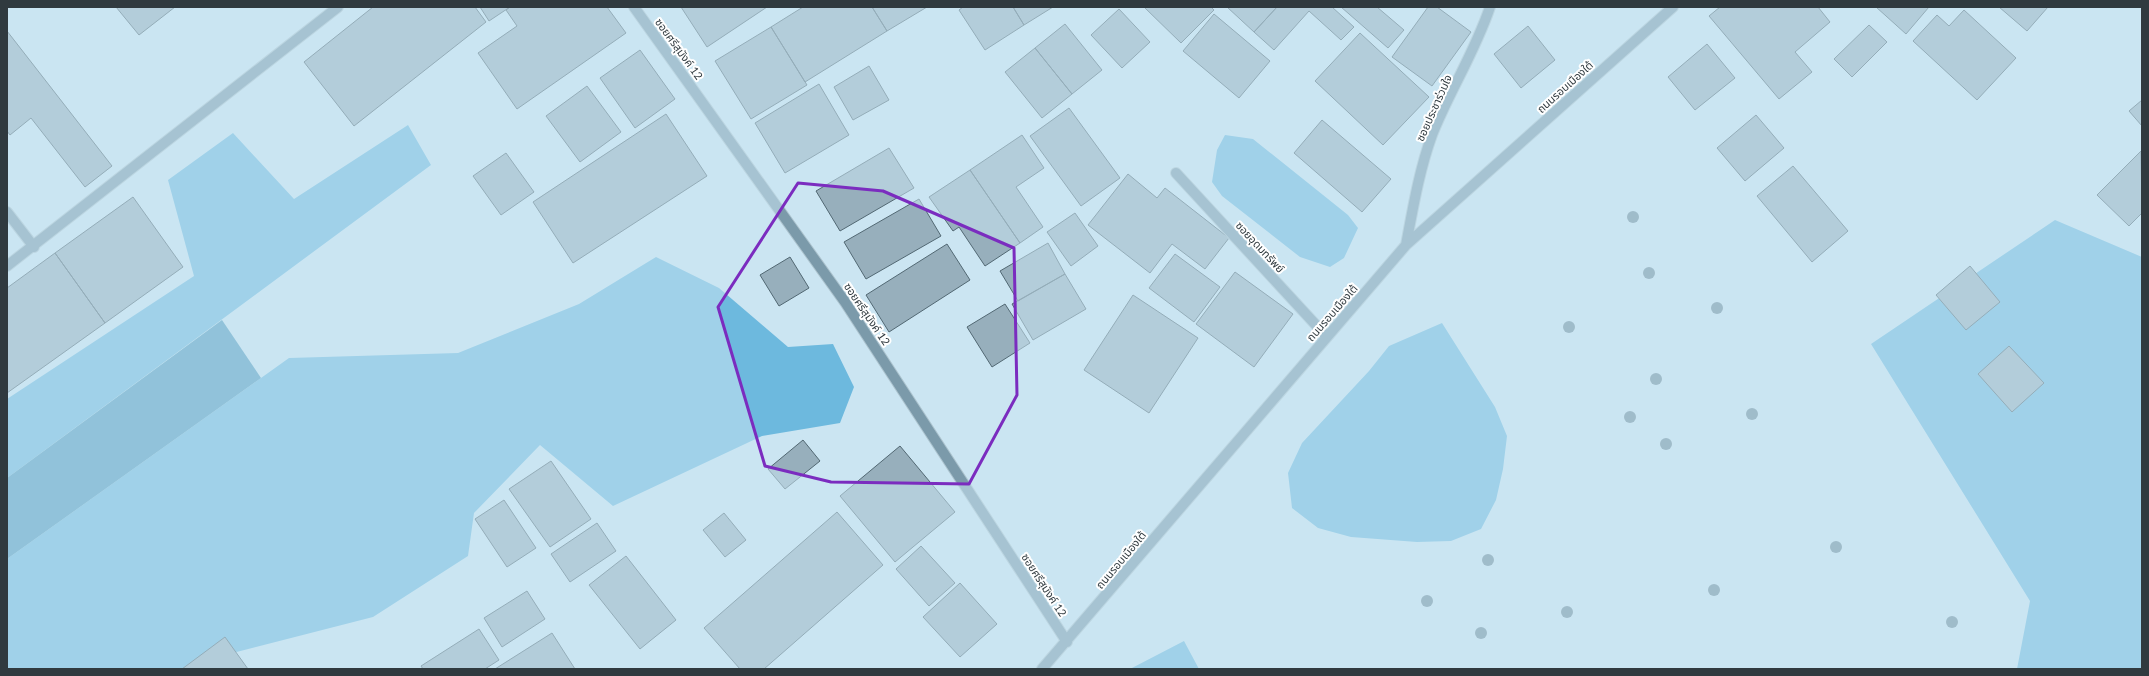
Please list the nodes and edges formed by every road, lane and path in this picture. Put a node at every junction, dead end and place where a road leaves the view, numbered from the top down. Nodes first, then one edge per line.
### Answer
1 (338, 7) edge
2 (634, 7) edge
3 (1490, 7) edge
4 (1673, 7) edge
5 (1176, 173) dead end
6 (7, 212) edge
7 (1406, 246) junction
8 (34, 247) junction
9 (7, 266) edge
10 (1327, 337) junction
11 (1067, 642) junction
12 (1042, 669) edge

1 - 8 street
2 - 11 street, ซอยศรีสุมังค์ 12
3 - 7 street, ซอยประชาร่วมใจ
4 - 7 street, ถนนรอบเมืองใต้
5 - 10 street, ซอยอุดมทรัพย์
6 - 8 street
7 - 10 street, ถนนรอบเมืองใต้
8 - 9 street
10 - 11 street, ถนนรอบเมืองใต้
11 - 12 street, ถนนรอบเมืองใต้

